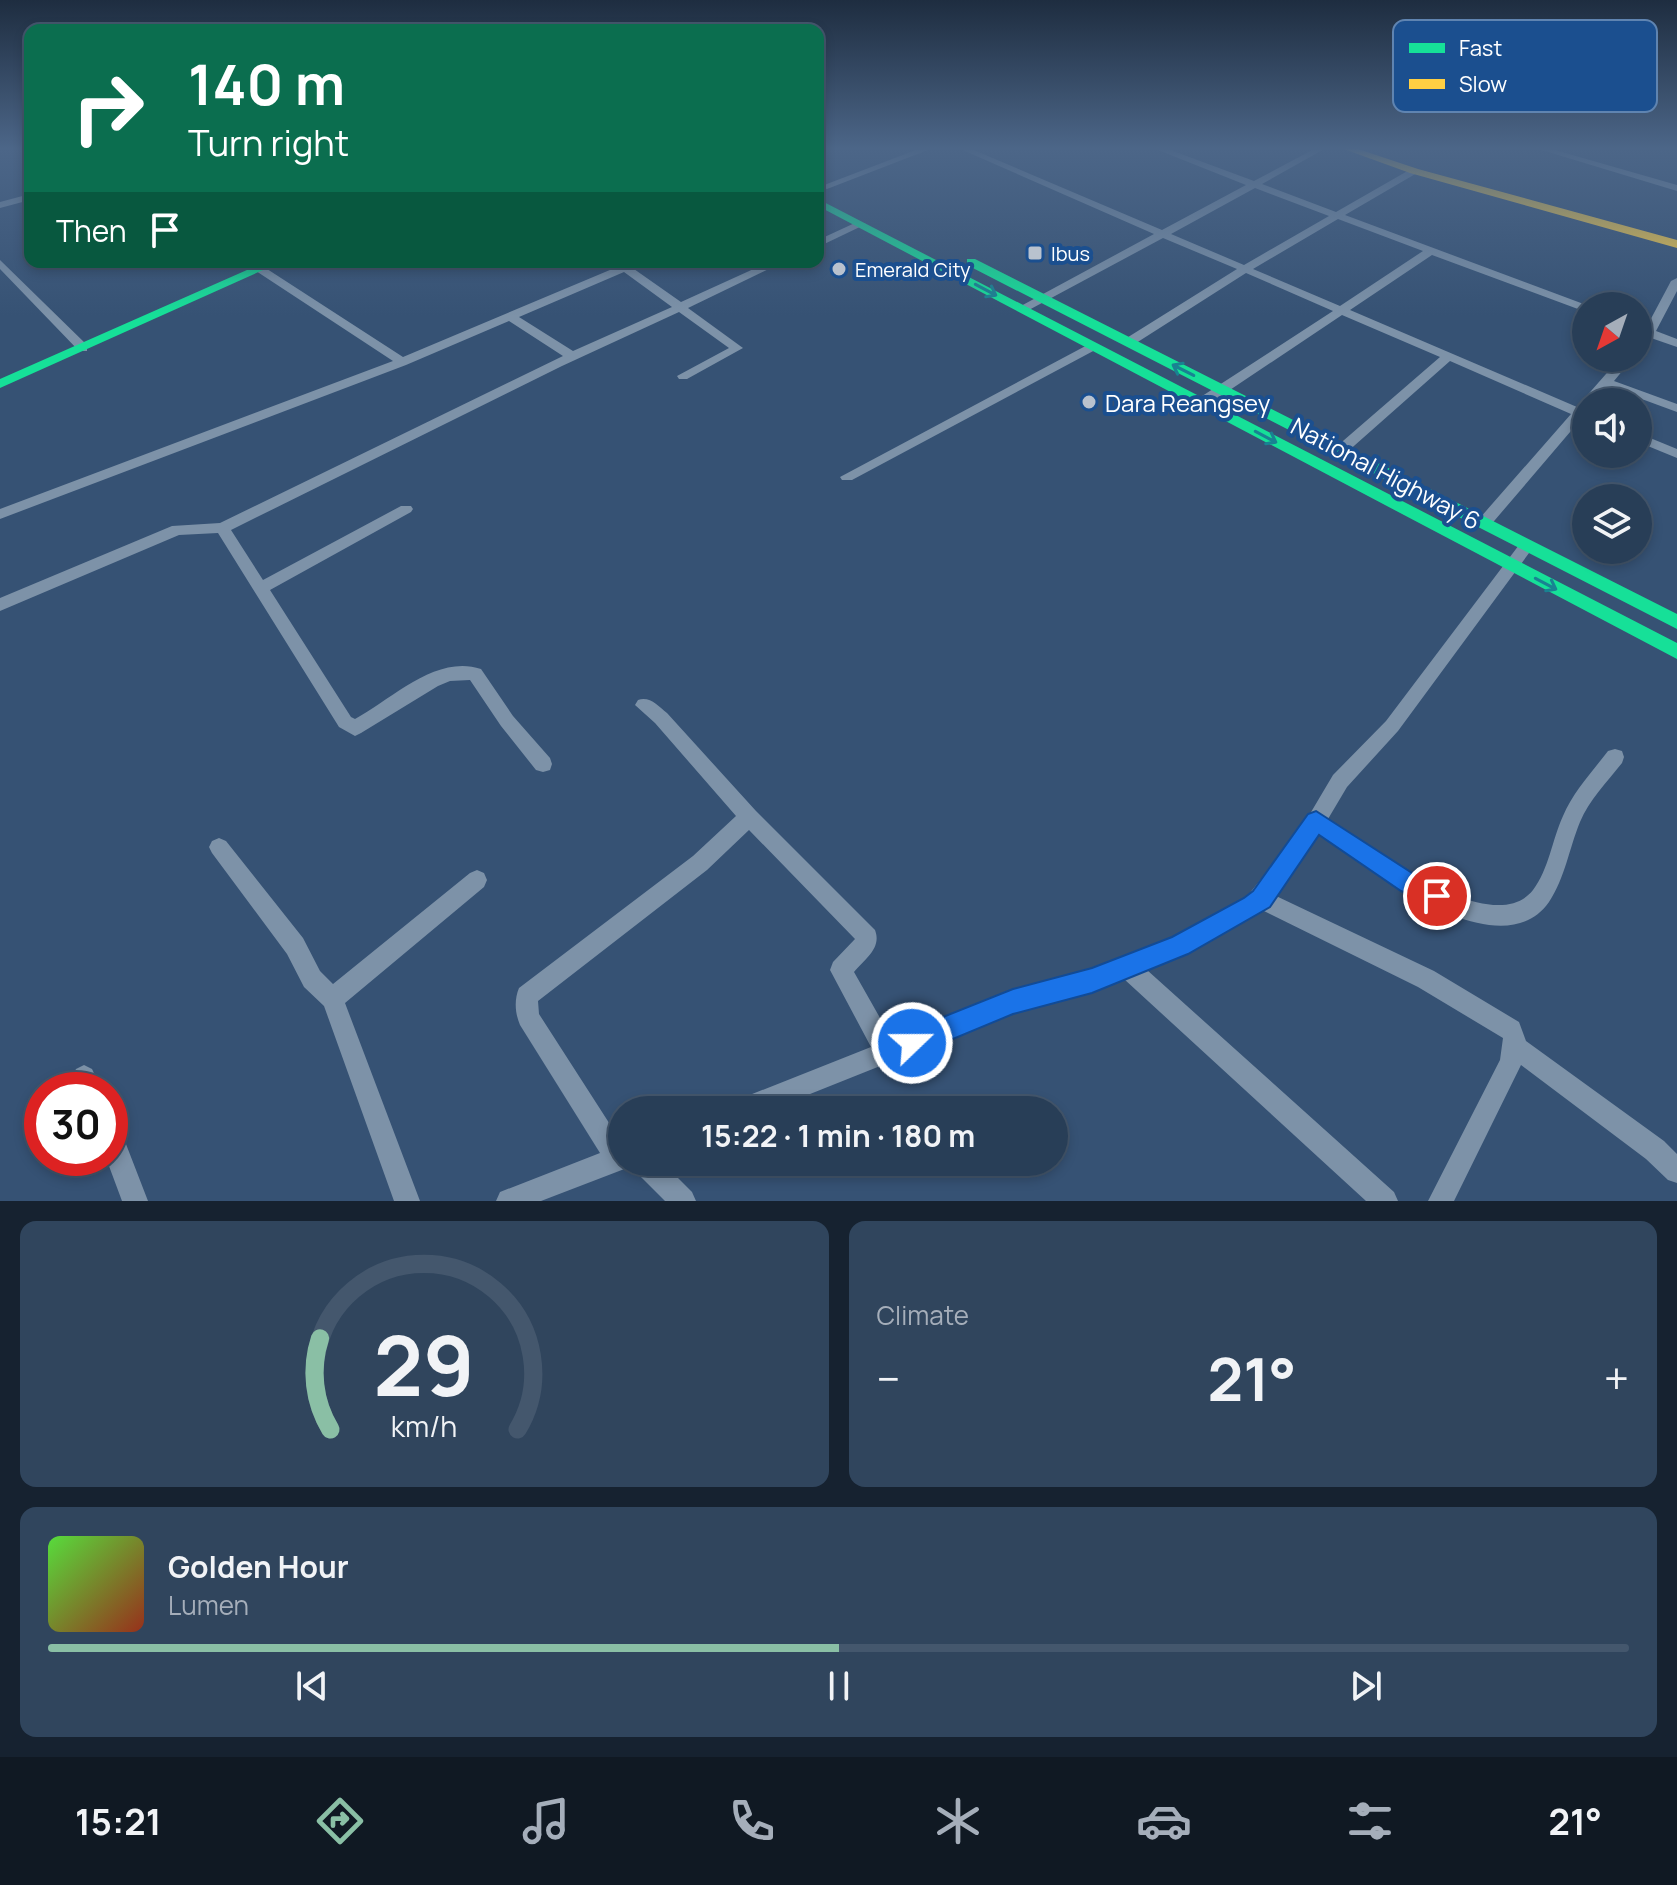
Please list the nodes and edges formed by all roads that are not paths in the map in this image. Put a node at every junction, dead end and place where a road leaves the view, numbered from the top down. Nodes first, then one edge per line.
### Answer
1 (836, 204) edge
2 (847, 204) edge
3 (1092, 204) edge
4 (1216, 204) edge
5 (1306, 204) edge
6 (1357, 204) edge
7 (1533, 204) edge
8 (1337, 216) junction
9 (861, 224) junction
10 (1161, 234) junction
11 (824, 241) edge
12 (1677, 244) edge
13 (1431, 251) junction
14 (0, 263) edge
15 (261, 268) edge
16 (272, 268) edge
17 (614, 268) edge
18 (625, 268) edge
19 (765, 268) edge
20 (1246, 271) junction
21 (1677, 281) edge
22 (1042, 298) junction
23 (1572, 304) edge
24 (680, 307) junction
25 (1023, 309) junction
26 (1338, 311) junction
27 (509, 316) junction
28 (1652, 319) edge
29 (1652, 334) edge
30 (1129, 342) junction
31 (1677, 343) edge
32 (1093, 346) junction
33 (83, 348) junction
34 (572, 356) junction
35 (1448, 357) junction
36 (402, 362) junction
37 (1615, 372) edge
38 (683, 376) dead end
39 (1606, 382) junction
40 (0, 384) edge
41 (1601, 388) edge
42 (1222, 389) junction
43 (1201, 403) junction
44 (1572, 404) edge
45 (1677, 408) edge
46 (1572, 424) edge
47 (1652, 443) edge
48 (1341, 450) junction
49 (1677, 454) edge
50 (847, 477) dead end
51 (406, 509) dead end
52 (0, 514) edge
53 (1484, 523) junction
54 (222, 528) junction
55 (1527, 545) junction
56 (1513, 566) junction
57 (259, 589) junction
58 (0, 605) edge
59 (1677, 622) edge
60 (1677, 652) edge
61 (644, 705) dead end
62 (1615, 757) dead end
63 (543, 764) dead end
64 (749, 817) junction
65 (1316, 821) junction
66 (219, 847) dead end
67 (477, 880) dead end
68 (1261, 899) junction
69 (1127, 967) junction
70 (332, 999) junction
71 (1514, 1046) junction
72 (887, 1053) junction
73 (776, 1096) edge
74 (608, 1140) edge
75 (608, 1163) edge
76 (1677, 1171) edge
77 (126, 1176) edge
78 (658, 1176) edge
79 (135, 1201) edge
80 (407, 1201) edge
81 (509, 1201) edge
82 (683, 1201) edge
83 (1385, 1201) edge
84 (1441, 1201) edge

1 - 9 main road, National Highway 6
2 - 22 main road, National Highway 6
3 - 10 street
4 - 10 street
5 - 8 street
6 - 8 street
7 - 12 main road
8 - 13 street
8 - 20 street
9 - 11 street
9 -> 25 main road, National Highway 6
10 - 20 street
10 - 22 street
13 - 23 street
13 - 26 street
14 - 33 street
15 - 33 main road
16 - 36 street
17 - 27 street
18 - 24 street
19 - 24 street
20 - 26 street
20 - 30 street
21 - 28 street
22 - 25 street
22 - 30 main road, National Highway 6
24 - 34 street
24 - 38 street
25 - 32 main road, National Highway 6
26 - 35 street
26 - 42 street
27 - 34 street
27 - 36 street
29 - 31 street
42 -> 30 main road, National Highway 6
32 - 43 main road, National Highway 6
32 - 50 street
33 - 40 main road
34 - 54 street
35 - 44 street
35 - 48 street
36 - 52 street
37 - 39 street
39 - 41 street
39 - 45 street
42 - 43 street
42 - 48 main road, National Highway 6
43 -> 56 main road, National Highway 6
46 - 53 street
47 - 49 street
48 - 53 main road, National Highway 6
51 - 57 street
53 - 55 main road, National Highway 6
54 - 57 street
54 - 58 street
55 - 56 street
55 - 59 main road, National Highway 6
56 -> 60 main road, National Highway 6
56 - 65 street
57 - 63 street
61 - 64 street
62 - 65 street
64 - 72 street
64 - 74 street
65 - 68 street
66 - 70 street
67 - 70 street
68 - 69 street
68 - 71 street
69 - 72 street
69 - 83 street
70 - 80 street
71 - 76 street
71 - 84 street
72 - 73 street
75 - 81 street
77 - 79 street
78 - 82 street

